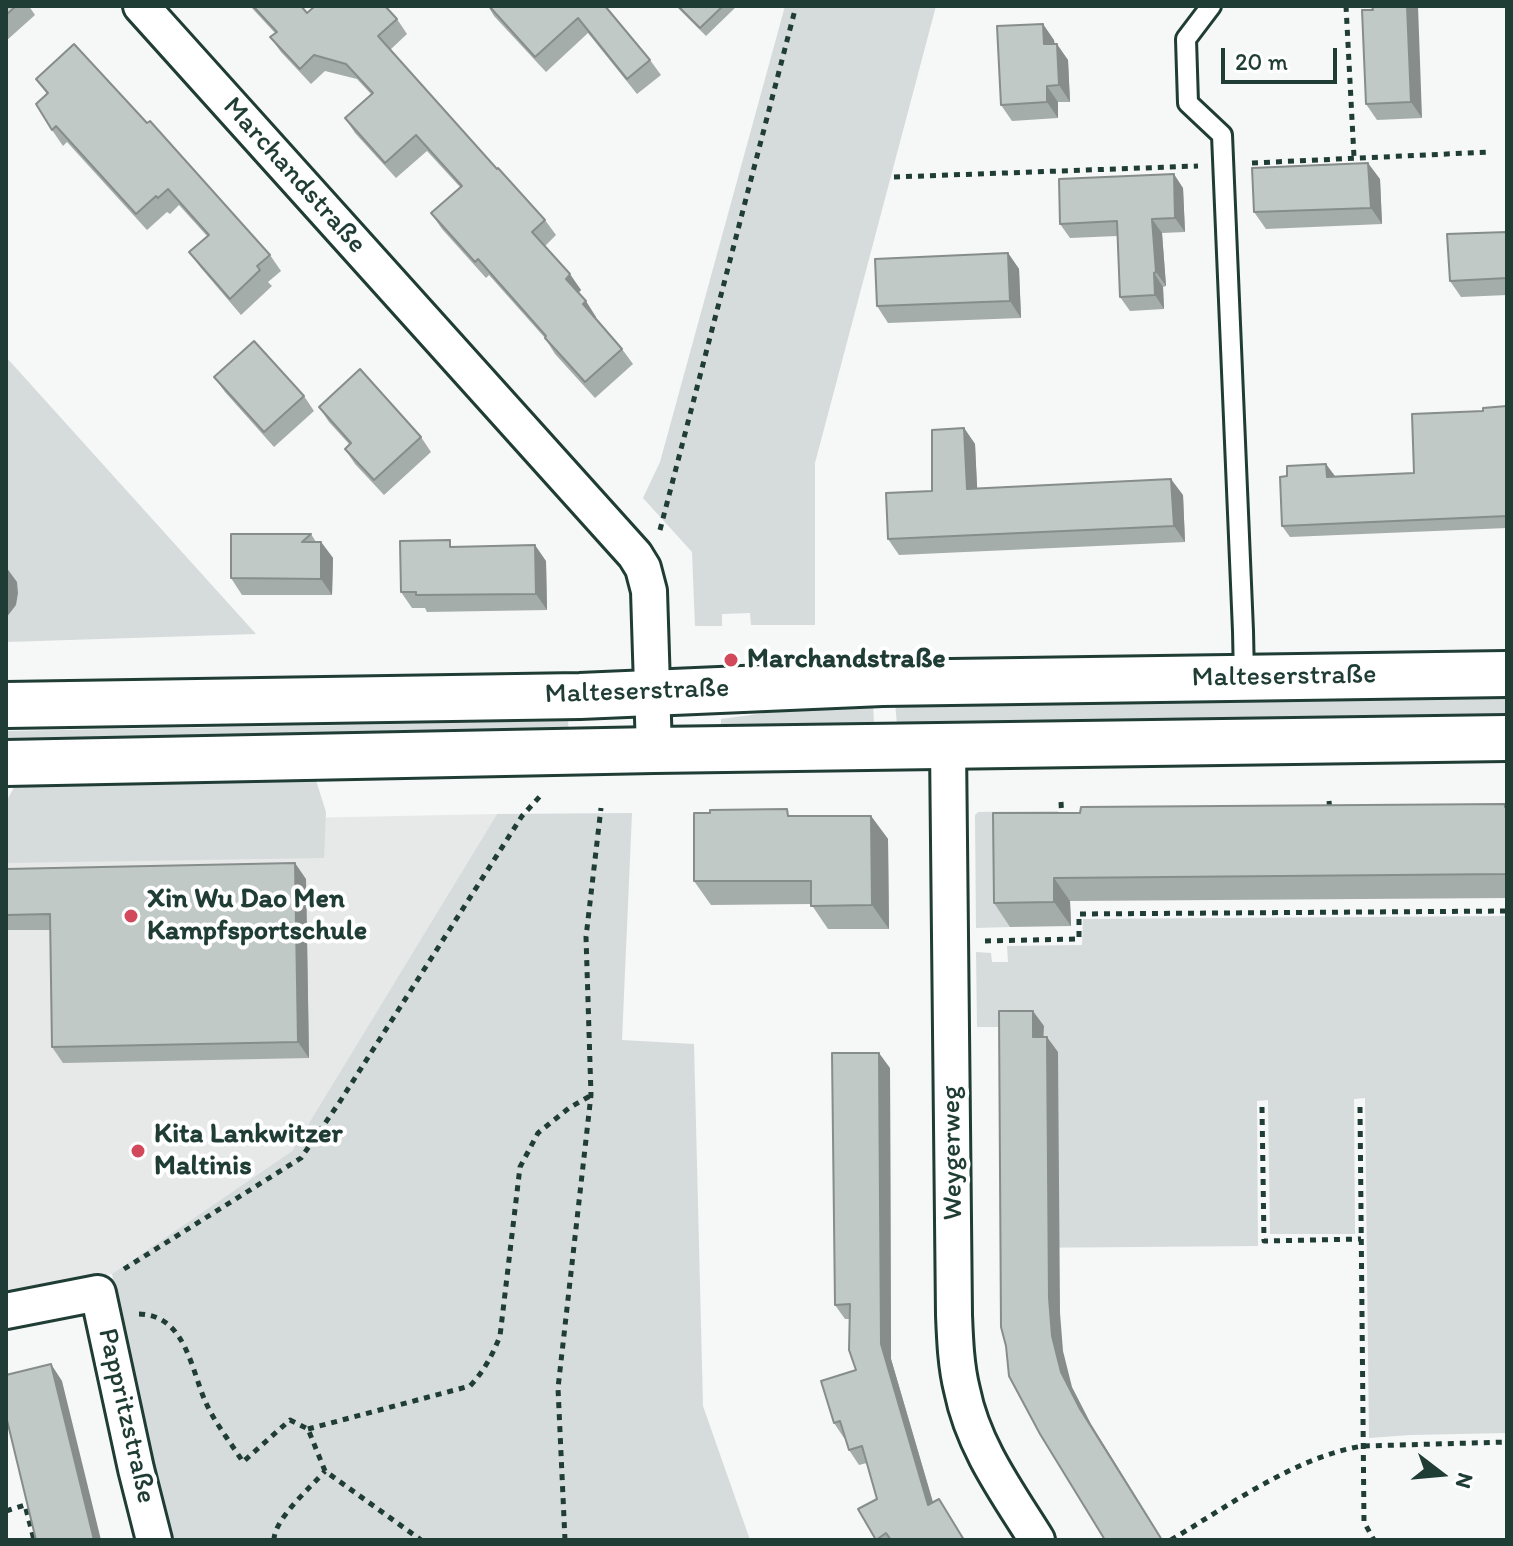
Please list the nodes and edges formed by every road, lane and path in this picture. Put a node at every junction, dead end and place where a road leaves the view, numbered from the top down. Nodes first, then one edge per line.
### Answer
1 (141, 6) edge
2 (796, 6) edge
3 (1211, 6) edge
4 (1346, 6) edge
5 (1354, 157) dead end
6 (659, 531) dead end
7 (1507, 674) edge
8 (1244, 678) junction
9 (653, 692) junction
10 (6, 705) edge
11 (1507, 738) edge
12 (948, 746) junction
13 (654, 750) junction
14 (6, 763) edge
15 (1329, 801) dead end
16 (1061, 802) dead end
17 (601, 808) dead end
18 (522, 816) dead end
19 (1330, 819) edge
20 (1062, 824) edge
21 (1507, 911) edge
22 (972, 941) dead end
23 (591, 1095) junction
24 (1262, 1107) dead end
25 (1360, 1107) dead end
26 (1361, 1239) junction
27 (98, 1293) junction
28 (6, 1311) edge
29 (308, 1429) junction
30 (1507, 1442) edge
31 (1363, 1446) junction
32 (325, 1471) junction
33 (6, 1511) edge
34 (34, 1540) edge
35 (154, 1540) edge
36 (274, 1540) edge
37 (421, 1540) edge
38 (565, 1540) edge
39 (1037, 1540) edge
40 (1171, 1540) edge
41 (1374, 1540) edge

1 - 9 street, Marchandstraße
2 - 6 path
3 - 8 lane
4 - 5 path
7 - 8 main road, Malteserstraße
8 - 9 main road, Malteserstraße
9 - 10 main road, Malteserstraße
9 - 13 street, Marchandstraße
11 - 12 main road, Malteserstraße
12 - 13 main road, Malteserstraße
12 - 39 street, Weygerweg
13 - 14 main road, Malteserstraße
15 - 19 path
16 - 20 path
17 - 23 path
18 - 27 path
21 - 22 path
23 - 29 path
23 - 38 path
24 - 26 path
25 - 26 path
26 - 31 path
27 - 28 street
27 - 29 path
27 - 35 street, Pappritzstraße
29 - 32 path
30 - 31 path
31 - 40 path
31 - 41 path
32 - 36 path
32 - 37 path
33 - 34 path

